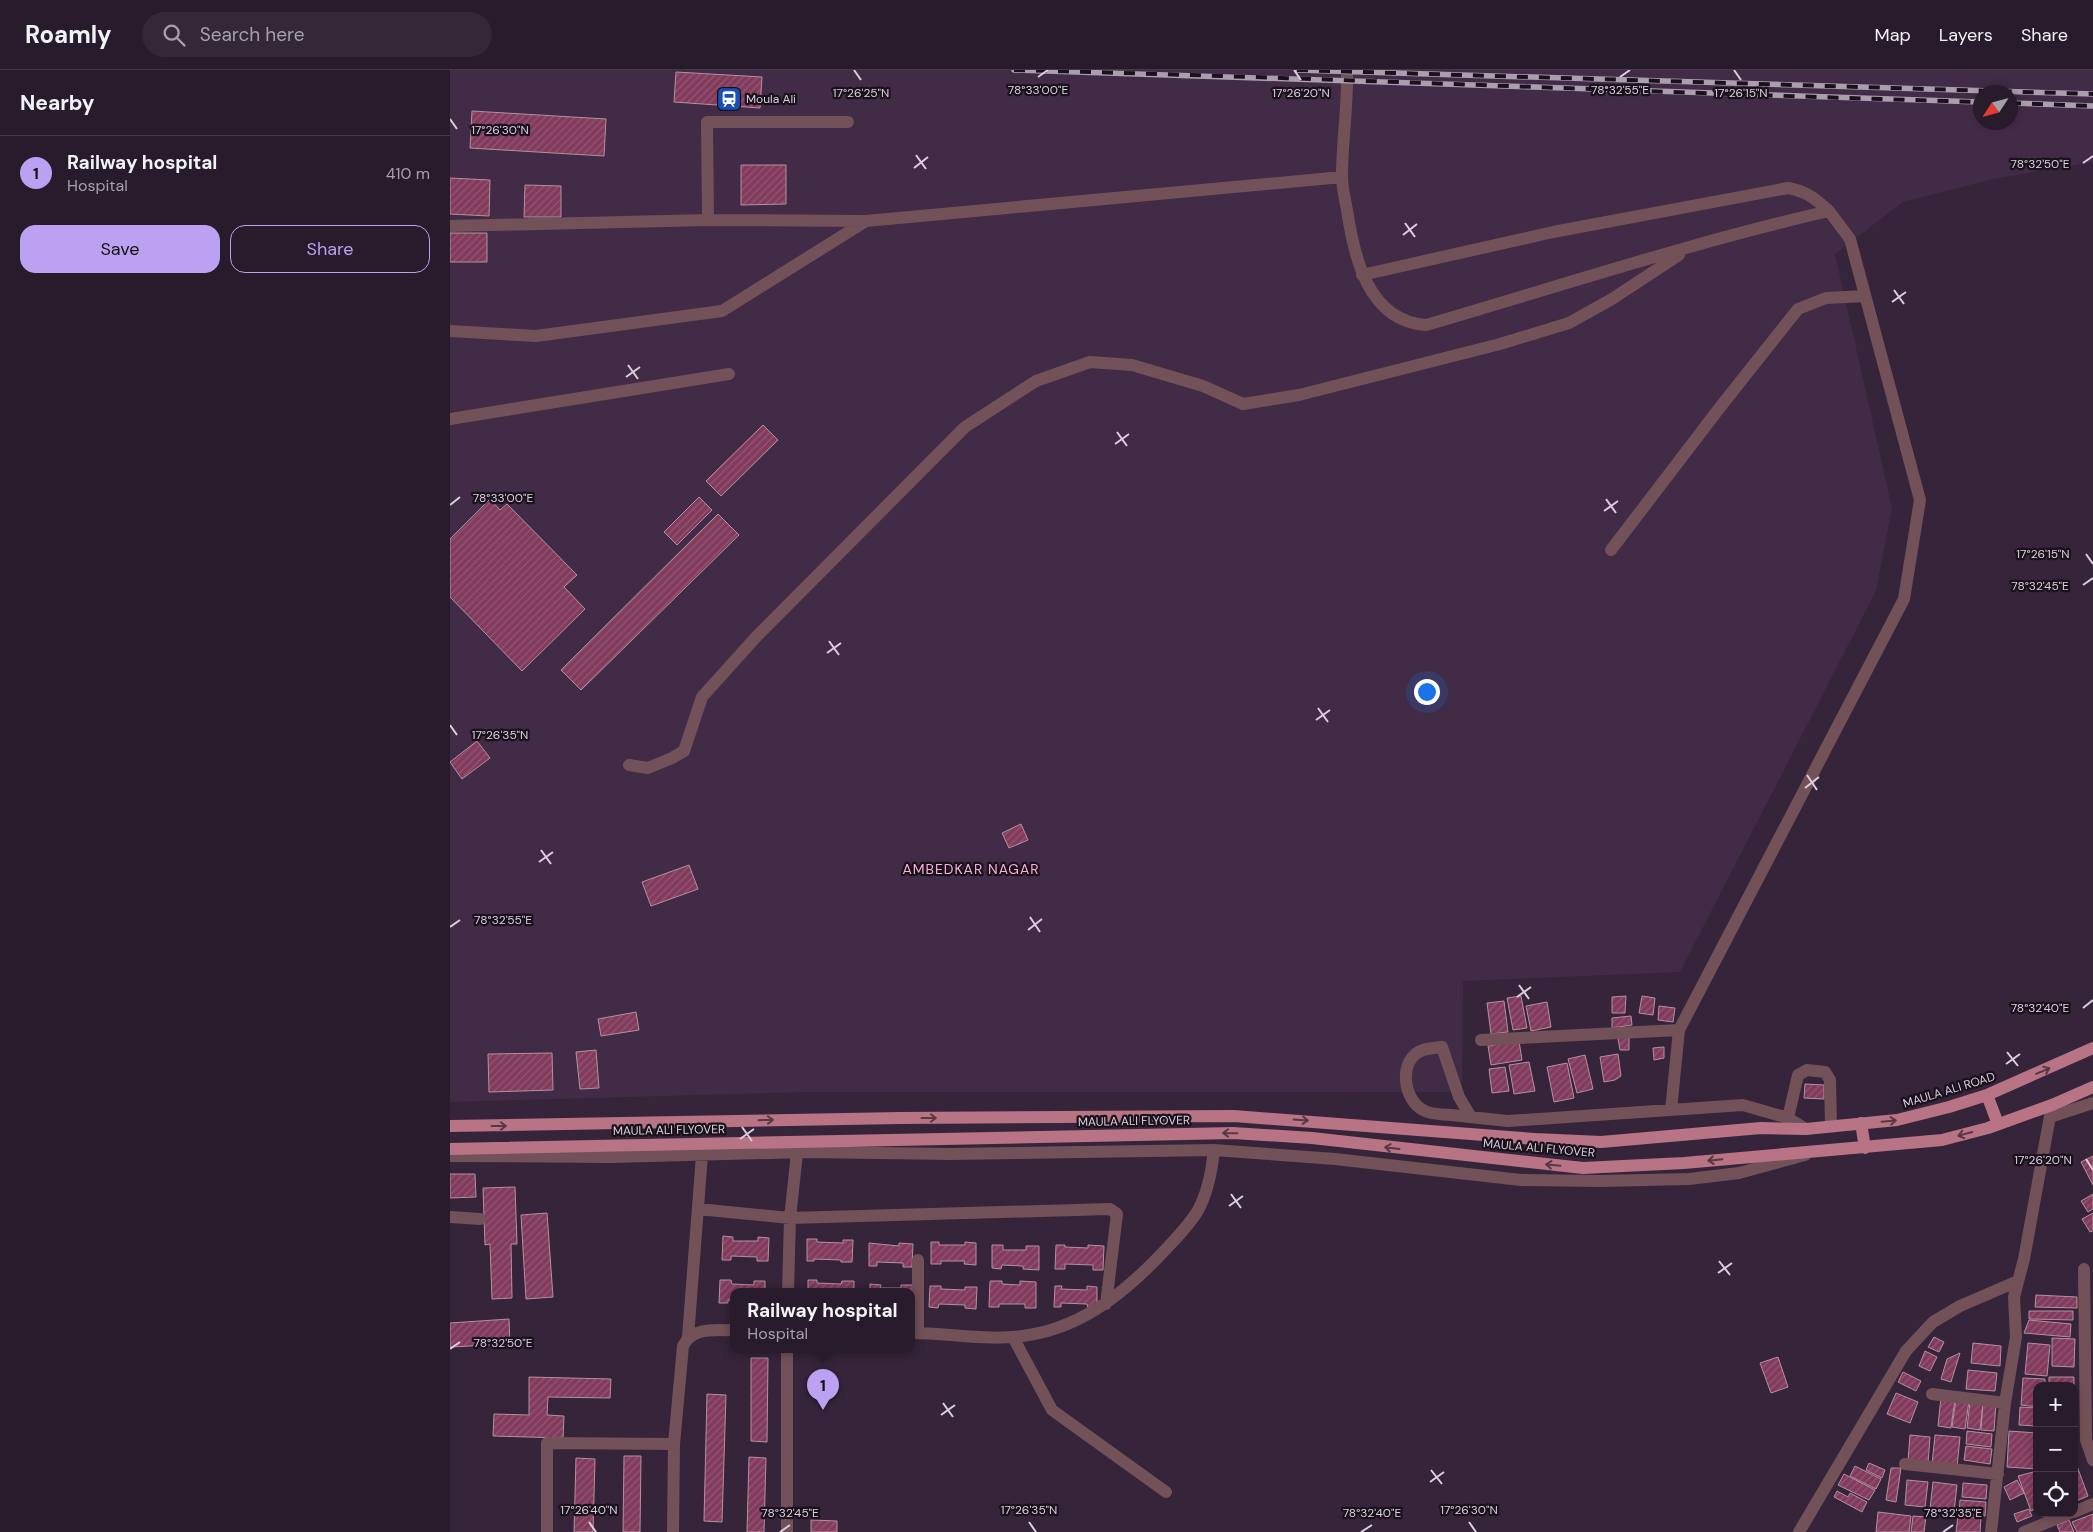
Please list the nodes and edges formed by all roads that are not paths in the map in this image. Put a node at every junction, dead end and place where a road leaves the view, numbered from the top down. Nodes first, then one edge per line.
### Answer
1 (1347, 70) edge
2 (848, 122) dead end
3 (1342, 178) junction
4 (1829, 211) junction
5 (708, 220) junction
6 (866, 221) junction
7 (450, 226) edge
8 (1689, 248) junction
9 (1362, 275) junction
10 (1865, 296) junction
11 (450, 331) edge
12 (729, 374) dead end
13 (450, 419) edge
14 (1611, 550) dead end
15 (629, 765) dead end
16 (1679, 1030) junction
17 (1481, 1040) dead end
18 (2093, 1048) edge
19 (2093, 1087) edge
20 (1987, 1095) junction
21 (2093, 1103) edge
22 (1671, 1110) junction
23 (2051, 1111) junction
24 (1471, 1117) junction
25 (1788, 1118) junction
26 (1861, 1123) junction
27 (1998, 1124) junction
28 (450, 1126) edge
29 (1831, 1126) junction
30 (1806, 1129) junction
31 (450, 1148) edge
32 (1865, 1148) junction
33 (1214, 1150) junction
34 (1817, 1152) junction
35 (797, 1153) junction
36 (702, 1155) junction
37 (450, 1156) edge
38 (698, 1209) junction
39 (450, 1217) edge
40 (480, 1218) dead end
41 (790, 1218) junction
42 (918, 1260) dead end
43 (2084, 1269) dead end
44 (2018, 1281) junction
45 (788, 1288) edge
46 (1106, 1304) junction
47 (2089, 1329) edge
48 (730, 1330) edge
49 (915, 1333) edge
50 (1013, 1336) junction
51 (688, 1337) junction
52 (787, 1353) edge
53 (1932, 1394) dead end
54 (2005, 1403) junction
55 (2089, 1423) edge
56 (674, 1444) junction
57 (2093, 1460) edge
58 (1905, 1464) dead end
59 (1998, 1474) junction
60 (1166, 1492) dead end
61 (2093, 1504) edge
62 (2078, 1510) edge
63 (2060, 1517) edge
64 (547, 1532) edge
65 (673, 1532) edge
66 (787, 1532) edge
67 (1799, 1532) edge
68 (1991, 1532) edge
69 (2024, 1532) edge

1 - 3 street
2 - 5 street
3 - 6 street
3 - 9 street
4 - 8 street
4 - 9 street
4 - 10 street
5 - 6 street
5 - 7 street
6 - 11 street
8 - 9 street
8 - 15 street
10 - 14 street
10 - 16 street
12 - 13 street
16 - 17 street
16 - 22 street
20 -> 18 main road, MAULA ALI ROAD
19 - 23 main road
26 -> 20 main road, MAULA ALI ROAD
20 - 27 main road
21 - 23 street
22 - 24 street
22 - 25 street
23 - 27 main road
23 - 44 street
24 - 24 street
25 - 29 street
25 - 30 street
26 - 29 main road, MAULA ALI ROAD
26 - 32 main road
27 -> 32 main road
28 -> 30 main road, MAULA ALI FLYOVER
29 - 30 main road, MAULA ALI ROAD
34 -> 31 main road, MAULA ALI FLYOVER
32 - 34 main road
33 - 34 street
33 - 35 street
33 - 46 street
35 - 36 street
35 - 41 street
36 - 37 street
36 - 38 street
38 - 41 street
38 - 51 street
39 - 40 street
41 - 45 street
41 - 46 street
42 - 49 street
43 - 47 street
44 - 54 street
44 - 67 street
46 - 50 street
47 - 55 street
48 - 51 street
49 - 50 street
50 - 60 street
51 - 56 street
52 - 66 street
53 - 54 street
54 - 59 street
55 - 57 street
56 - 64 street
56 - 65 street
58 - 59 street
59 - 68 street
61 - 62 street
63 - 69 street

